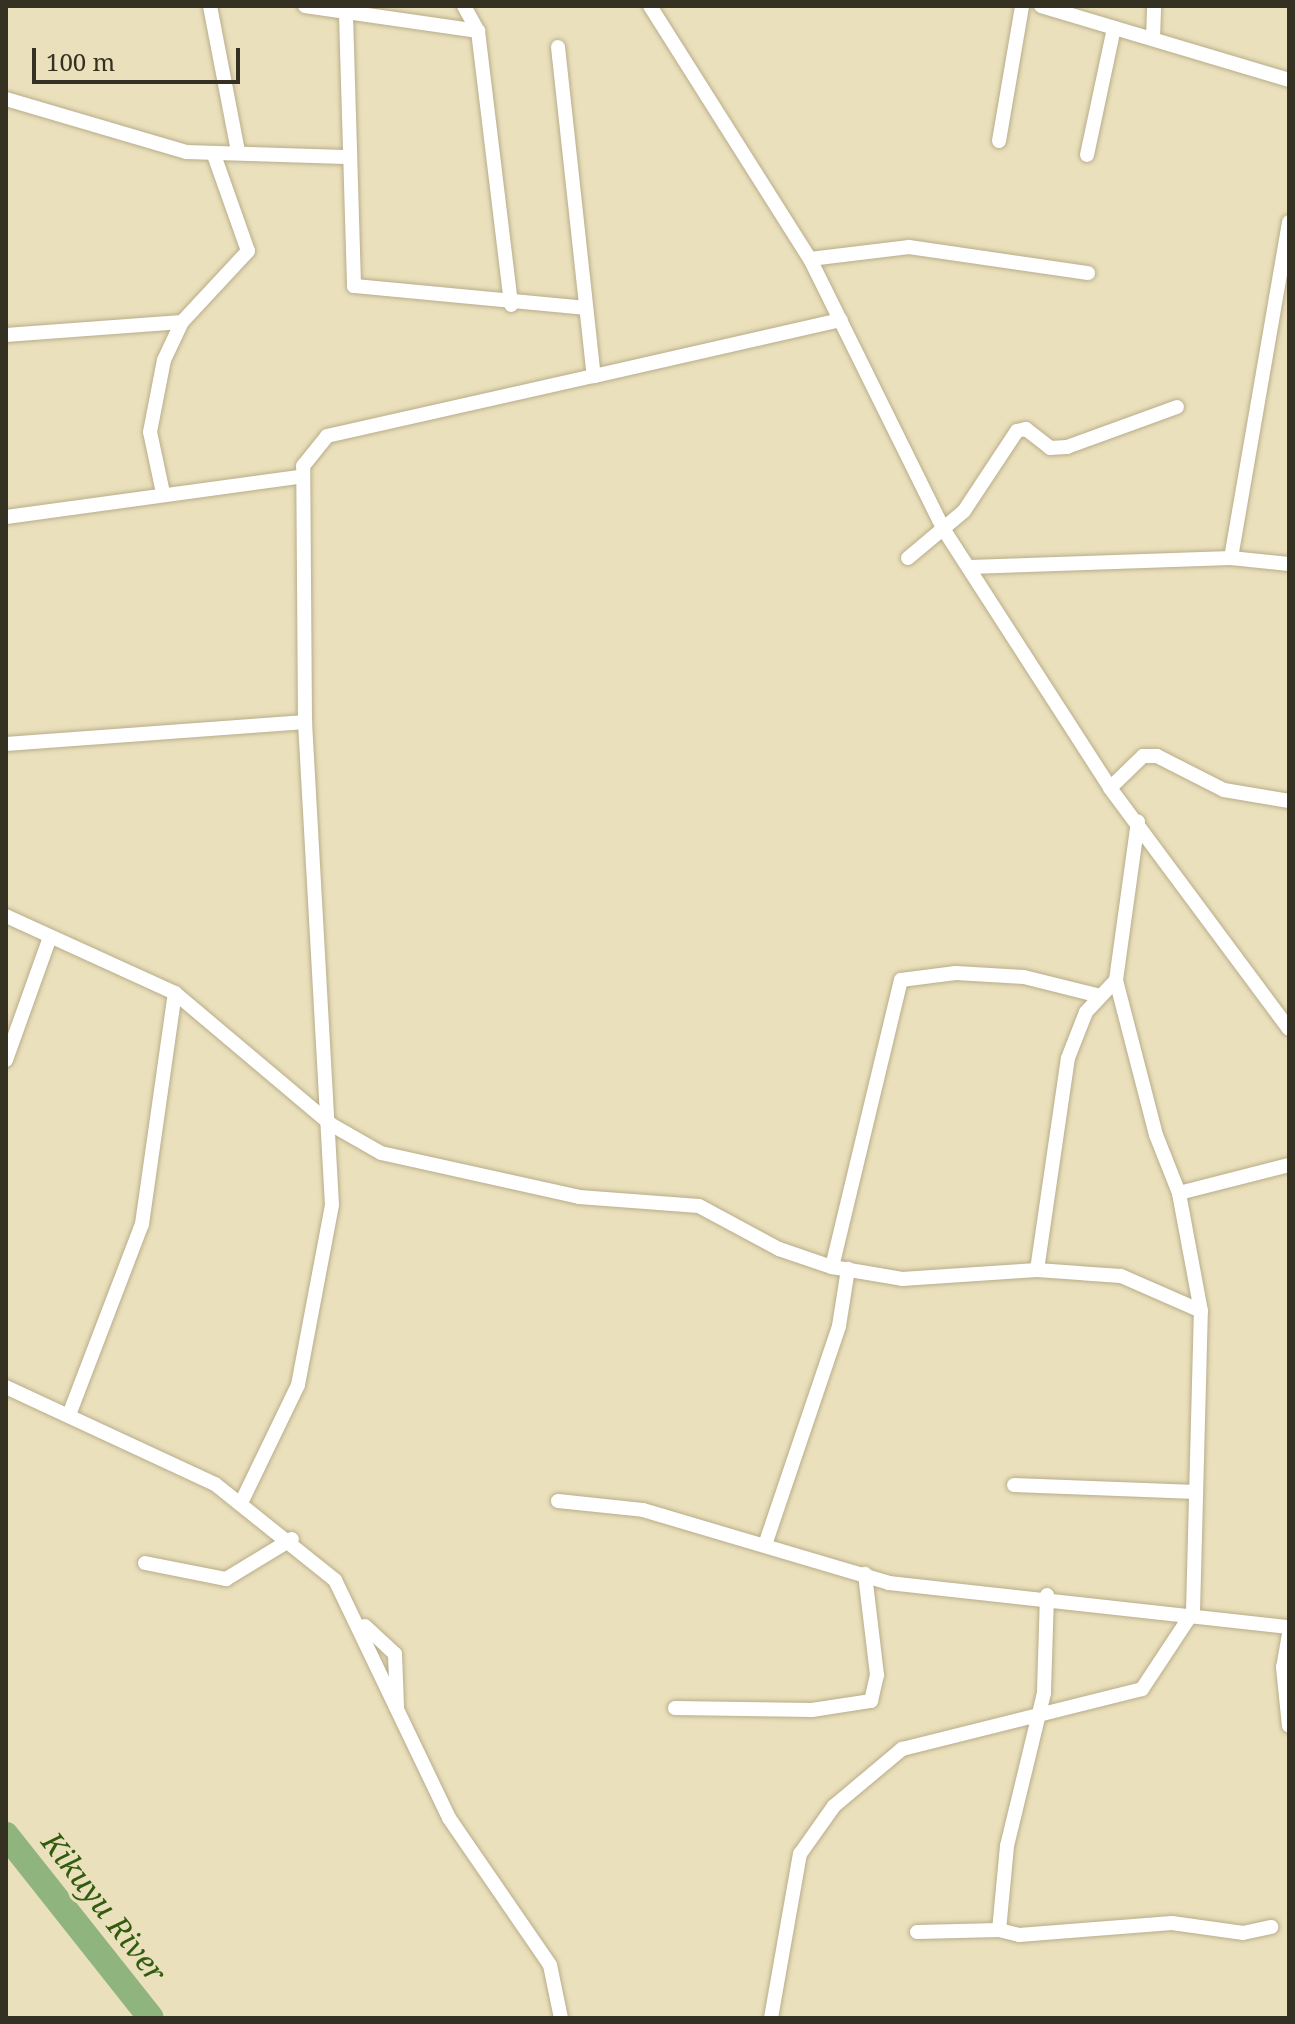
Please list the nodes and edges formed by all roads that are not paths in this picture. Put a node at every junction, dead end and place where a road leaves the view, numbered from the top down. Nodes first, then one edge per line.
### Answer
1 (210, 6) edge
2 (307, 6) edge
3 (464, 6) edge
4 (650, 6) edge
5 (1022, 6) edge
6 (1041, 6) edge
7 (1154, 6) edge
8 (346, 15) junction
9 (1114, 28) junction
10 (478, 31) junction
11 (1153, 39) junction
12 (558, 47) dead end
13 (1289, 80) edge
14 (6, 99) edge
15 (999, 141) dead end
16 (238, 152) junction
17 (214, 155) junction
18 (1087, 155) dead end
19 (345, 157) junction
20 (1289, 222) edge
21 (810, 259) junction
22 (1088, 273) dead end
23 (511, 305) junction
24 (585, 308) junction
25 (841, 320) junction
26 (182, 322) junction
27 (6, 335) edge
28 (594, 376) junction
29 (1177, 407) dead end
30 (299, 477) junction
31 (163, 493) junction
32 (6, 517) edge
33 (944, 530) junction
34 (908, 558) dead end
35 (1231, 558) junction
36 (1289, 564) edge
37 (970, 567) junction
38 (305, 722) junction
39 (6, 744) edge
40 (1110, 788) junction
41 (1289, 801) edge
42 (1138, 822) junction
43 (6, 916) edge
44 (50, 937) junction
45 (1116, 980) junction
46 (175, 993) junction
47 (1100, 996) junction
48 (1289, 1029) edge
49 (6, 1060) edge
50 (332, 1125) junction
51 (1289, 1165) edge
52 (1179, 1193) junction
53 (832, 1267) junction
54 (848, 1269) junction
55 (1037, 1270) junction
56 (1201, 1311) junction
57 (6, 1387) edge
58 (69, 1415) junction
59 (1014, 1485) dead end
60 (1196, 1492) junction
61 (558, 1501) dead end
62 (241, 1503) junction
63 (292, 1539) junction
64 (766, 1542) junction
65 (145, 1563) dead end
66 (865, 1574) junction
67 (1047, 1595) junction
68 (1193, 1612) junction
69 (1289, 1627) edge
70 (1289, 1634) edge
71 (675, 1708) dead end
72 (1040, 1709) junction
73 (1289, 1726) edge
74 (1271, 1927) dead end
75 (999, 1930) junction
76 (917, 1932) dead end
77 (561, 2018) edge
78 (771, 2018) edge

1 - 16 street
2 - 8 street
3 - 10 street
4 - 21 street
5 - 15 street
6 - 9 street
7 - 11 street
8 - 10 street
8 - 19 street
9 - 11 street
9 - 18 street
10 - 23 street
11 - 13 street
12 - 24 street
14 - 17 street
16 - 17 street
16 - 19 street
17 - 26 street
19 - 23 street
20 - 35 street
21 - 22 street
21 - 25 street
23 - 24 street
24 - 28 street
25 - 28 street
25 - 33 street
26 - 27 street
26 - 31 street
28 - 30 street
29 - 33 street
30 - 31 street
30 - 38 street
31 - 32 street
33 - 34 street
33 - 37 street
35 - 36 street
35 - 37 street
37 - 40 street
38 - 39 street
38 - 50 street
40 - 41 street
40 - 42 street
42 - 45 street
42 - 48 street
43 - 44 street
44 - 46 street
44 - 49 street
45 - 47 street
45 - 52 street
46 - 50 street
46 - 58 street
47 - 53 street
47 - 55 street
50 - 53 street
50 - 62 street
51 - 52 street
52 - 56 street
53 - 54 street
54 - 55 street
54 - 64 street
55 - 56 street
56 - 60 street
57 - 58 street
58 - 62 street
59 - 60 street
60 - 68 street
61 - 64 street
62 - 63 street
63 - 65 street
63 - 77 street
64 - 66 street
66 - 67 street
66 - 71 street
67 - 68 street
67 - 72 street
68 - 69 street
68 - 72 street
70 - 73 street
72 - 75 street
72 - 78 street
74 - 75 street
75 - 76 street

